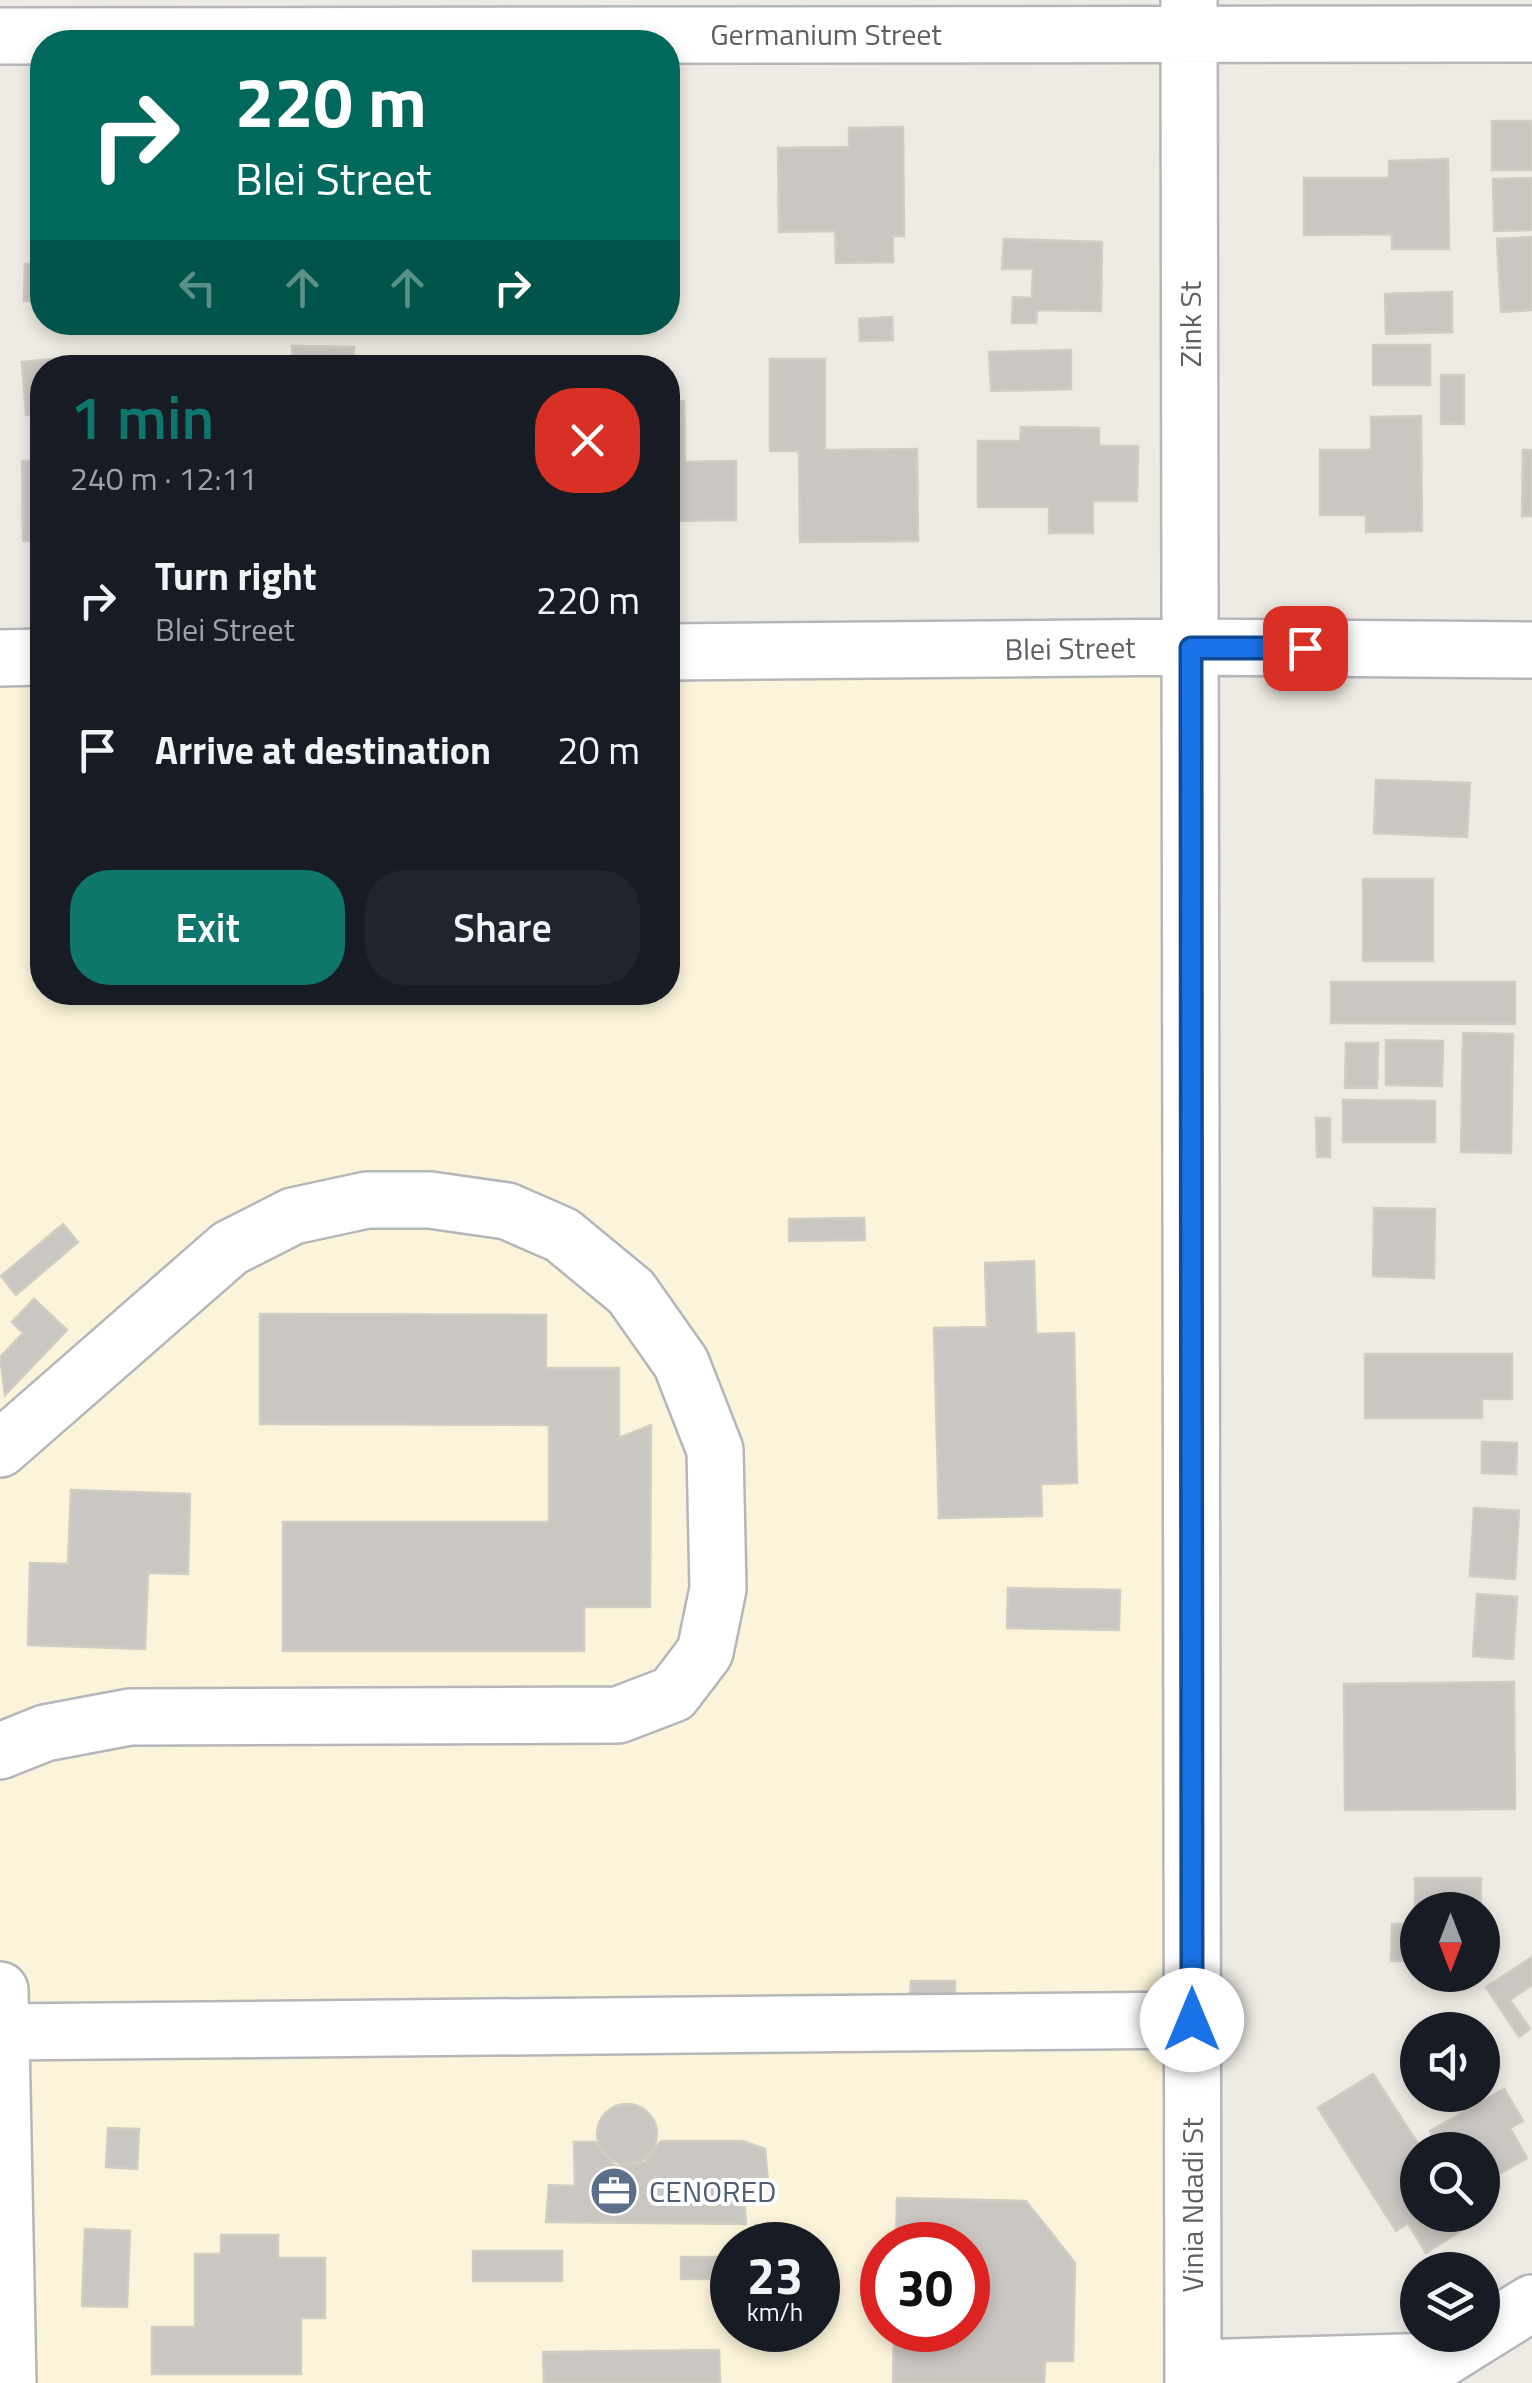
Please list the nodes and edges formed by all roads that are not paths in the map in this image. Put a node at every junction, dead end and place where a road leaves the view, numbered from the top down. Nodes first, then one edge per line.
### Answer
1 (1189, 17) edge
2 (375, 30) edge
3 (1532, 34) edge
4 (0, 36) edge
5 (30, 36) edge
6 (1191, 648) junction
7 (1532, 650) edge
8 (680, 652) edge
9 (0, 658) edge
10 (30, 658) edge
11 (0, 1449) edge
12 (0, 1751) edge
13 (1, 2018) edge
14 (1192, 2020) junction
15 (1532, 2304) edge
16 (1193, 2376) edge
17 (8, 2383) edge

1 - 2 street, Germanium Street
1 - 3 street, Germanium Street
1 - 6 street, Zink St
4 - 5 street, Germanium Street
6 - 7 street, Blei Street
6 - 8 street, Blei Street
6 - 14 street, Vinia Ndadi St
9 - 10 street
11 - 12 street
13 - 14 street
13 - 17 street
14 - 16 street, Vinia Ndadi St
15 - 16 street

